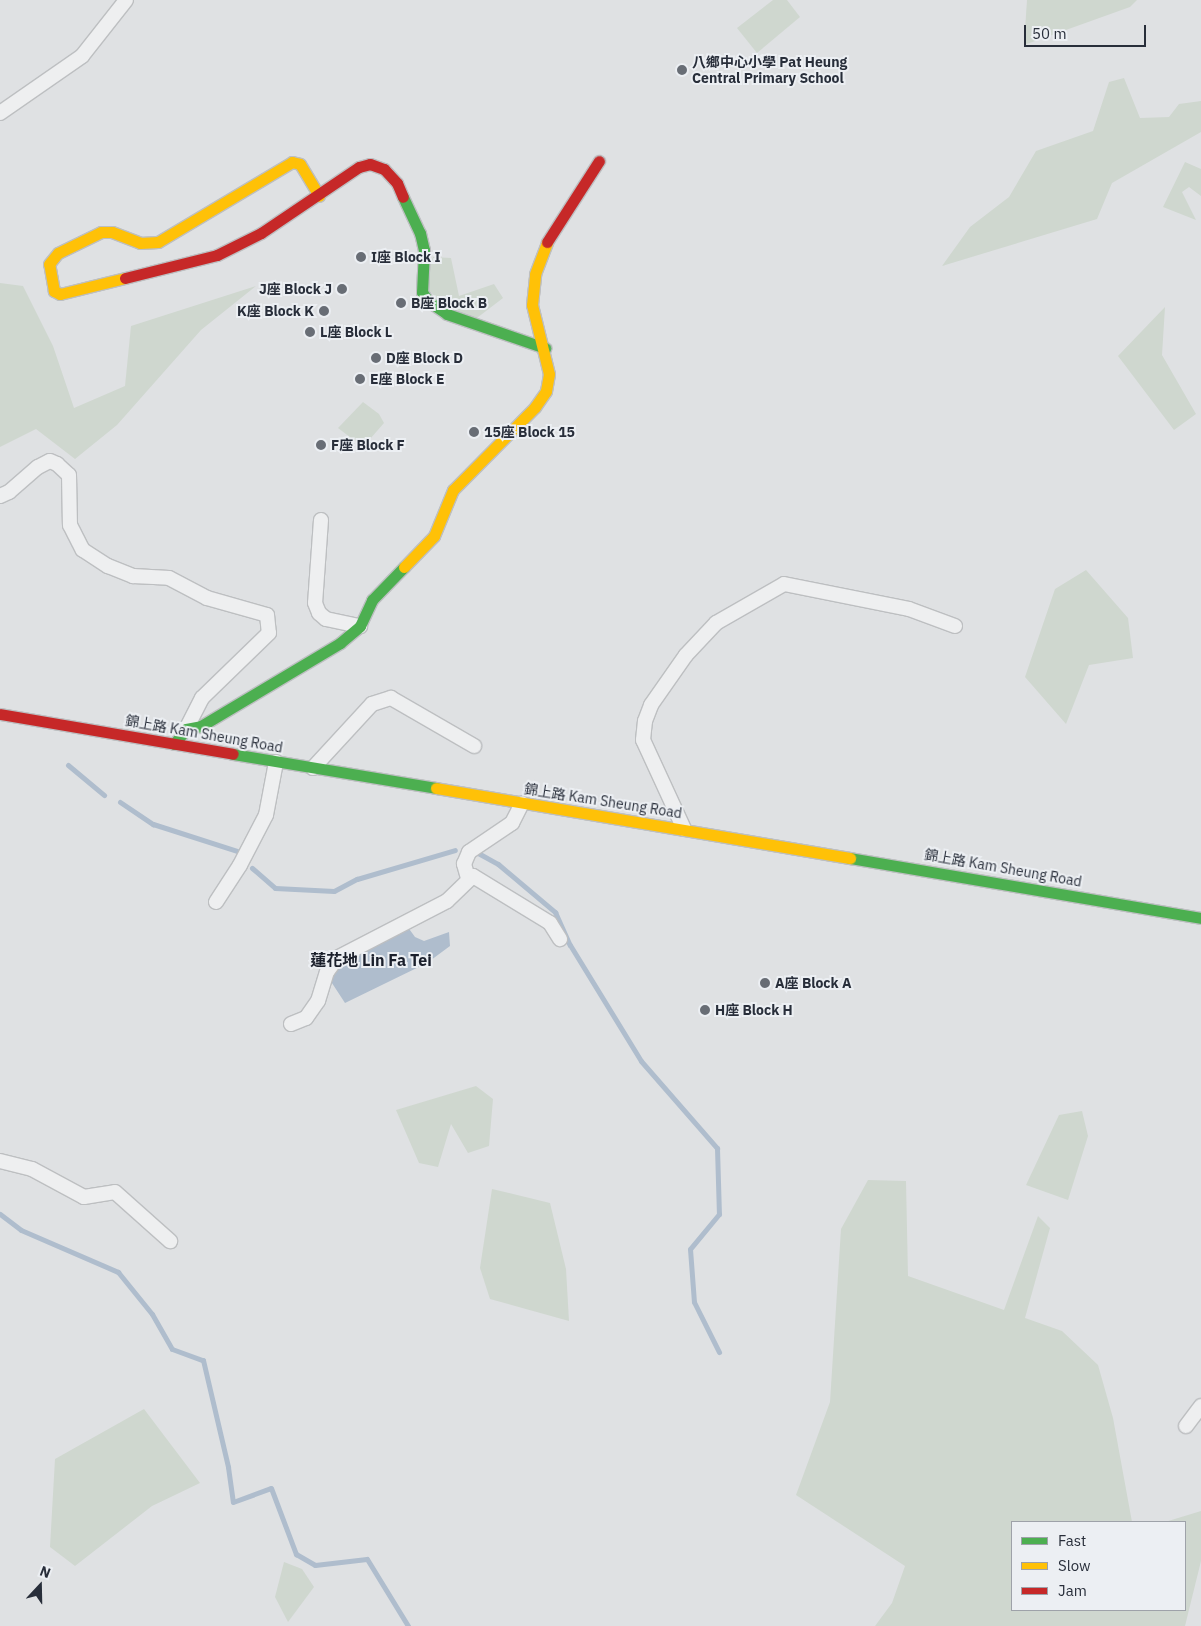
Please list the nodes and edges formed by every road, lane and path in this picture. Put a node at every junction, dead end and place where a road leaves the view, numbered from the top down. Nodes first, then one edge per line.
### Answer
1 (126, 0) edge
2 (0, 113) edge
3 (599, 161) dead end
4 (319, 196) junction
5 (545, 348) junction
6 (0, 496) edge
7 (321, 520) dead end
8 (360, 626) junction
9 (954, 626) dead end
10 (0, 714) edge
11 (186, 729) junction
12 (174, 744) junction
13 (474, 746) dead end
14 (276, 762) junction
15 (313, 768) junction
16 (522, 802) junction
17 (684, 829) junction
18 (468, 878) junction
19 (216, 902) dead end
20 (1201, 918) edge
21 (560, 939) dead end
22 (291, 1024) dead end
23 (0, 1161) edge
24 (170, 1241) dead end
25 (1201, 1406) edge
26 (1186, 1426) dead end

1 - 2 street
3 - 5 street
4 - 4 street
4 - 5 street
5 - 8 street
6 - 11 street
7 - 8 street
8 - 11 street
9 - 17 street
10 - 12 street, 錦上路 Kam Sheung Road
11 - 12 street
12 - 14 street, 錦上路 Kam Sheung Road
13 - 15 street
14 - 15 street, 錦上路 Kam Sheung Road
14 - 19 street
15 - 16 street, 錦上路 Kam Sheung Road
16 - 17 street, 錦上路 Kam Sheung Road
16 - 18 street
17 - 20 street, 錦上路 Kam Sheung Road
18 - 21 street
18 - 22 street
23 - 24 street
25 - 26 street

